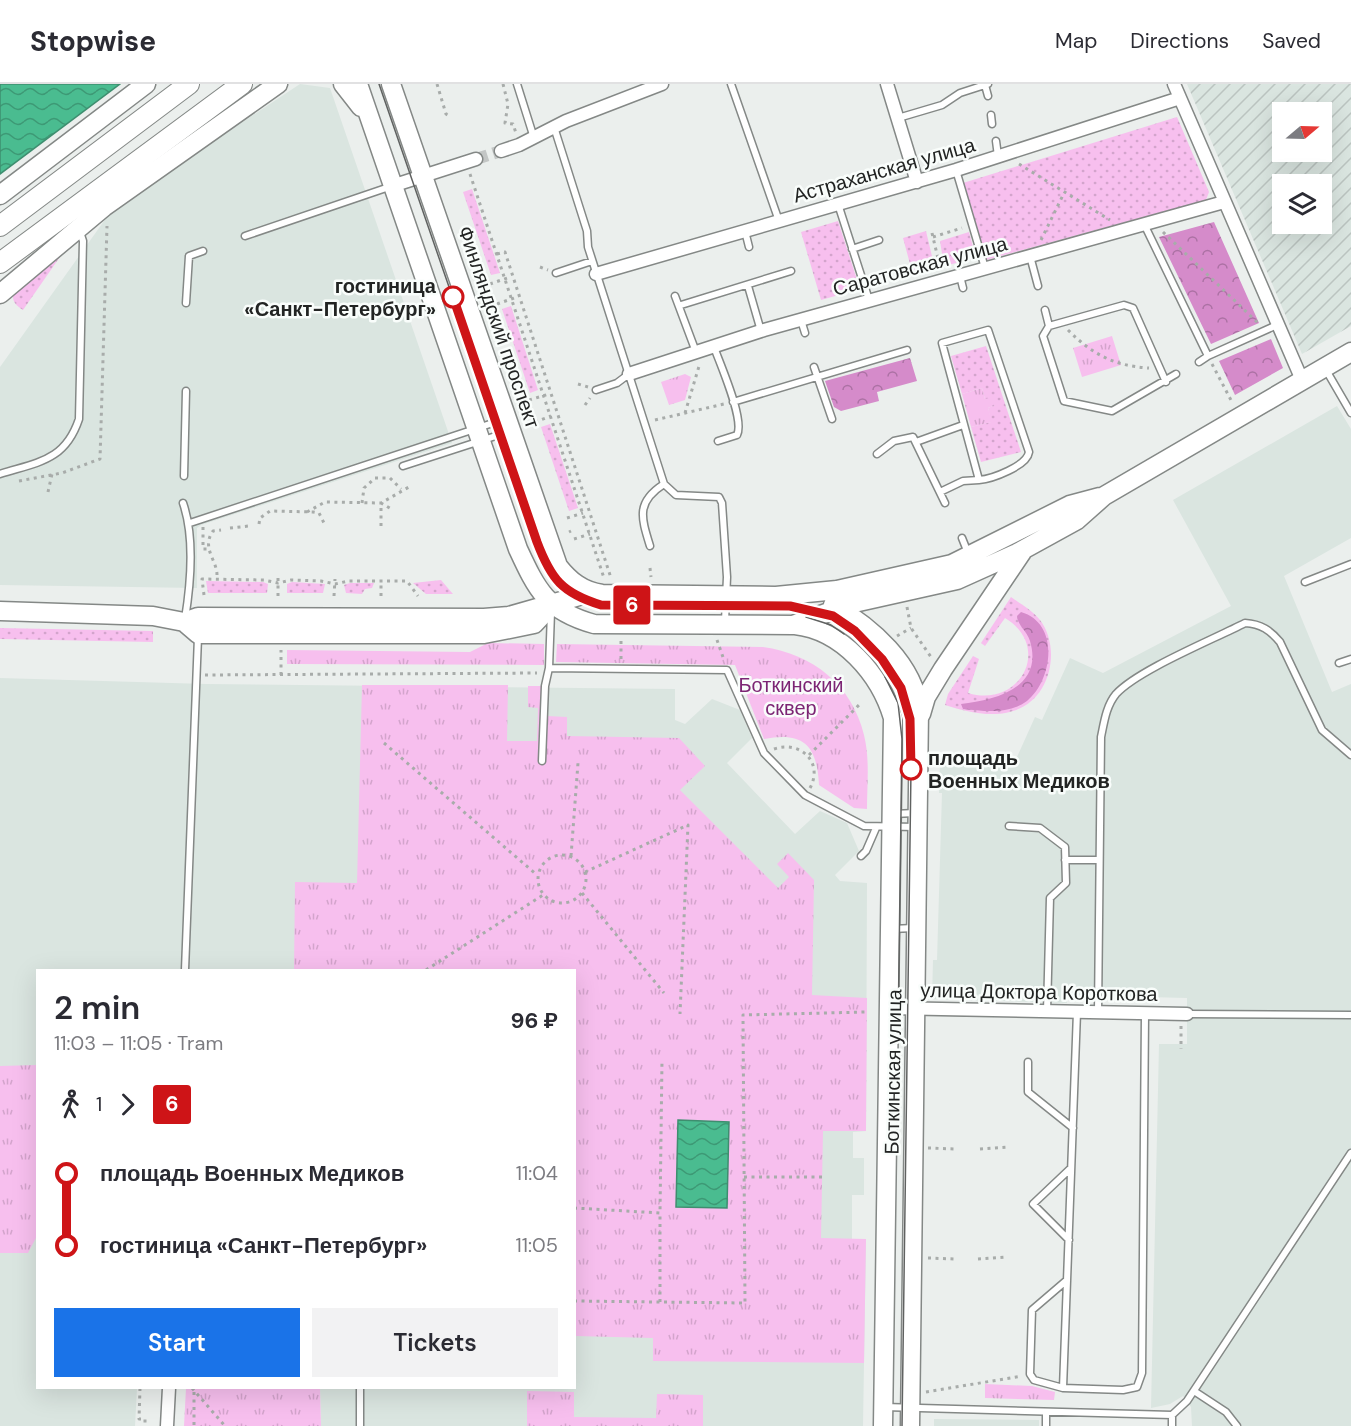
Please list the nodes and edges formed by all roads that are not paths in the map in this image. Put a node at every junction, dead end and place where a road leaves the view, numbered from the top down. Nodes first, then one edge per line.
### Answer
1 (146, 84) edge
2 (189, 84) edge
3 (242, 84) edge
4 (278, 84) edge
5 (343, 84) edge
6 (358, 84) edge
7 (391, 84) edge
8 (404, 84) edge
9 (517, 84) edge
10 (662, 84) edge
11 (731, 84) edge
12 (887, 84) edge
13 (987, 84) edge
14 (1174, 84) edge
15 (988, 96) dead end
16 (1180, 98) junction
17 (991, 114) dead end
18 (404, 117) junction
19 (898, 118) junction
20 (372, 120) junction
21 (992, 124) dead end
22 (554, 126) junction
23 (534, 138) junction
24 (996, 141) dead end
25 (501, 151) tunnel mouth
26 (998, 157) junction
27 (472, 160) tunnel mouth
28 (956, 170) junction
29 (424, 176) junction
30 (916, 182) junction
31 (395, 185) junction
32 (0, 195) edge
33 (1224, 202) junction
34 (838, 204) junction
35 (779, 221) junction
36 (1144, 224) junction
37 (0, 226) edge
38 (79, 229) junction
39 (745, 231) junction
40 (245, 236) dead end
41 (879, 240) dead end
42 (749, 247) dead end
43 (852, 249) junction
44 (204, 251) dead end
45 (1032, 256) junction
46 (592, 261) junction
47 (0, 263) edge
48 (985, 268) junction
49 (790, 271) dead end
50 (556, 273) dead end
51 (757, 273) dead end
52 (596, 274) junction
53 (759, 280) junction
54 (748, 286) junction
55 (1038, 286) dead end
56 (0, 294) edge
57 (675, 296) dead end
58 (869, 300) junction
59 (186, 303) dead end
60 (681, 305) junction
61 (1045, 310) dead end
62 (801, 320) junction
63 (973, 323) dead end
64 (1049, 326) junction
65 (1271, 328) junction
66 (760, 331) junction
67 (976, 332) junction
68 (805, 333) dead end
69 (714, 346) junction
70 (907, 350) dead end
71 (1351, 352) edge
72 (1208, 356) junction
73 (698, 357) junction
74 (1199, 363) dead end
75 (814, 367) dead end
76 (1324, 367) junction
77 (629, 374) junction
78 (1176, 374) dead end
79 (817, 375) junction
80 (1302, 380) junction
81 (1166, 382) junction
82 (596, 390) dead end
83 (186, 391) dead end
84 (734, 402) junction
85 (1351, 413) edge
86 (832, 419) dead end
87 (963, 424) junction
88 (509, 425) junction
89 (479, 434) junction
90 (718, 441) dead end
91 (916, 442) junction
92 (877, 454) dead end
93 (403, 466) dead end
94 (0, 474) edge
95 (184, 476) dead end
96 (978, 480) junction
97 (664, 484) junction
98 (940, 492) junction
99 (1104, 496) junction
100 (183, 503) dead end
101 (945, 503) dead end
102 (190, 523) junction
103 (962, 538) dead end
104 (650, 546) dead end
105 (1026, 547) junction
106 (969, 557) junction
107 (556, 561) junction
108 (1351, 564) edge
109 (1305, 582) dead end
110 (598, 586) junction
111 (856, 586) junction
112 (813, 594) junction
113 (726, 596) junction
114 (552, 605) junction
115 (839, 608) junction
116 (0, 611) edge
117 (184, 622) junction
118 (793, 625) junction
119 (721, 632) junction
120 (198, 634) junction
121 (837, 639) junction
122 (1351, 658) edge
123 (1340, 663) dead end
124 (549, 668) junction
125 (920, 718) junction
126 (1351, 755) edge
127 (542, 761) dead end
128 (919, 820) junction
129 (886, 823) junction
130 (1009, 826) dead end
131 (861, 856) dead end
132 (1065, 860) junction
133 (1099, 860) junction
134 (917, 928) junction
135 (891, 929) junction
136 (185, 969) edge
137 (890, 1008) junction
138 (916, 1008) junction
139 (1047, 1011) junction
140 (1077, 1012) junction
141 (1098, 1012) junction
142 (1145, 1014) junction
143 (1184, 1014) joint
144 (1351, 1015) edge
145 (1028, 1062) dead end
146 (1073, 1128) junction
147 (1351, 1153) edge
148 (1071, 1168) junction
149 (1069, 1240) junction
150 (1067, 1280) junction
151 (1063, 1388) junction
152 (169, 1389) edge
153 (360, 1389) edge
154 (1194, 1391) junction
155 (883, 1407) junction
156 (910, 1407) junction
157 (1046, 1412) junction
158 (1172, 1415) junction
159 (167, 1426) edge
160 (360, 1426) edge
161 (883, 1426) edge
162 (910, 1426) edge
163 (1046, 1426) edge
164 (1172, 1426) edge
165 (1237, 1426) edge

1 - 32 main road
2 - 37 main road
3 - 47 main road
4 - 38 main road
5 - 20 main road
6 - 20 main road
7 - 18 main road, Финляндский проспект
8 - 18 main road
9 - 23 lane
10 - 22 street
11 - 35 lane
12 - 19 street
13 - 15 lane
13 - 19 lane
14 - 16 street
16 - 26 street, Астраханская улица
16 - 33 street
17 - 21 lane
18 - 29 main road, Финляндский проспект
19 - 30 street
20 - 31 main road
22 - 23 street
22 - 46 lane
23 - 25 street
24 - 26 lane
26 - 28 street, Астраханская улица
27 - 29 street
28 - 30 street, Астраханская улица
28 - 48 lane
29 - 31 street
29 - 88 main road, Финляндский проспект
30 - 34 street, Астраханская улица
31 - 40 lane
31 - 89 main road
33 - 36 street, Саратовская улица
33 - 65 street
34 - 35 street, Астраханская улица
34 - 43 lane
35 - 39 street, Астраханская улица
36 - 45 street, Саратовская улица
36 - 72 lane
38 - 56 main road
38 - 94 lane
39 - 42 lane
39 - 52 street, Астраханская улица
41 - 43 lane
43 - 58 lane
44 - 59 lane
45 - 48 street, Саратовская улица
45 - 55 lane
46 - 50 lane
46 - 52 lane
48 - 58 street, Саратовская улица
49 - 53 lane
51 - 53 lane
52 - 77 lane
53 - 54 lane
54 - 60 lane
54 - 66 lane
57 - 60 lane
58 - 62 street, Саратовская улица
60 - 73 lane
61 - 64 lane
62 - 66 street, Саратовская улица
62 - 68 lane
63 - 67 lane
64 - 81 lane
64 - 81 lane
65 - 72 lane
65 - 80 street
66 - 69 street, Саратовская улица
67 - 87 lane
67 - 96 lane
69 - 73 street, Саратовская улица
69 - 84 lane
70 - 79 lane
71 - 76 main road
72 - 74 lane
73 - 77 street, Саратовская улица
75 - 79 lane
76 - 80 main road
76 - 85 lane
77 - 82 lane
77 - 97 lane
78 - 81 lane
79 - 84 lane
79 - 86 lane
80 - 99 main road
83 - 95 lane
84 - 90 lane
87 - 91 lane
87 - 96 lane
88 - 89 lane
88 - 89 lane
88 - 107 main road, Финляндский проспект
89 - 93 lane
89 - 102 lane
89 - 114 main road
91 - 92 lane
91 - 98 lane
96 - 98 lane
97 - 104 lane
97 - 113 lane
98 - 101 lane
99 - 105 main road
99 - 106 main road
100 - 102 lane
102 - 117 lane
103 - 106 lane
105 - 115 main road
105 - 125 main road
106 - 111 main road
107 - 110 main road, Финляндский проспект
107 - 114 main road
108 - 109 lane
110 - 113 main road
110 - 114 main road
111 - 112 main road
111 - 115 main road
112 - 113 main road
112 - 115 main road
113 - 119 lane
114 - 117 main road
114 - 119 main road
114 - 120 main road
114 - 124 lane
115 - 118 main road
115 - 121 main road
115 - 125 main road
116 - 117 main road
117 - 120 main road
118 - 119 main road
118 - 121 main road
120 - 136 lane
121 - 129 main road, Боткинская улица
122 - 123 lane
124 - 127 lane
124 - 129 lane
125 - 128 main road, Боткинская улица
126 - 133 lane
128 - 129 lane
128 - 129 lane
128 - 134 main road, Боткинская улица
129 - 131 lane
129 - 135 main road, Боткинская улица
130 - 132 lane
132 - 133 lane
132 - 139 lane
133 - 141 lane
134 - 135 lane
134 - 138 main road, Боткинская улица
135 - 137 main road, Боткинская улица
137 - 138 street, улица Доктора Короткова
137 - 155 main road, Боткинская улица
138 - 139 street, улица Доктора Короткова
138 - 156 main road, Боткинская улица
139 - 140 street, улица Доктора Короткова
140 - 141 street, улица Доктора Короткова
140 - 146 lane
141 - 142 street, улица Доктора Короткова
142 - 143 street, улица Доктора Короткова
142 - 151 lane
143 - 144 lane
145 - 146 lane
146 - 148 lane
147 - 154 lane
148 - 149 lane
148 - 149 lane
149 - 150 lane
150 - 151 lane
150 - 151 lane
152 - 159 street
153 - 160 lane
154 - 158 lane
154 - 165 lane
155 - 156 lane
155 - 161 main road, Боткинская улица
156 - 157 lane
156 - 162 main road, Боткинская улица
157 - 158 lane
157 - 163 lane
158 - 164 lane

